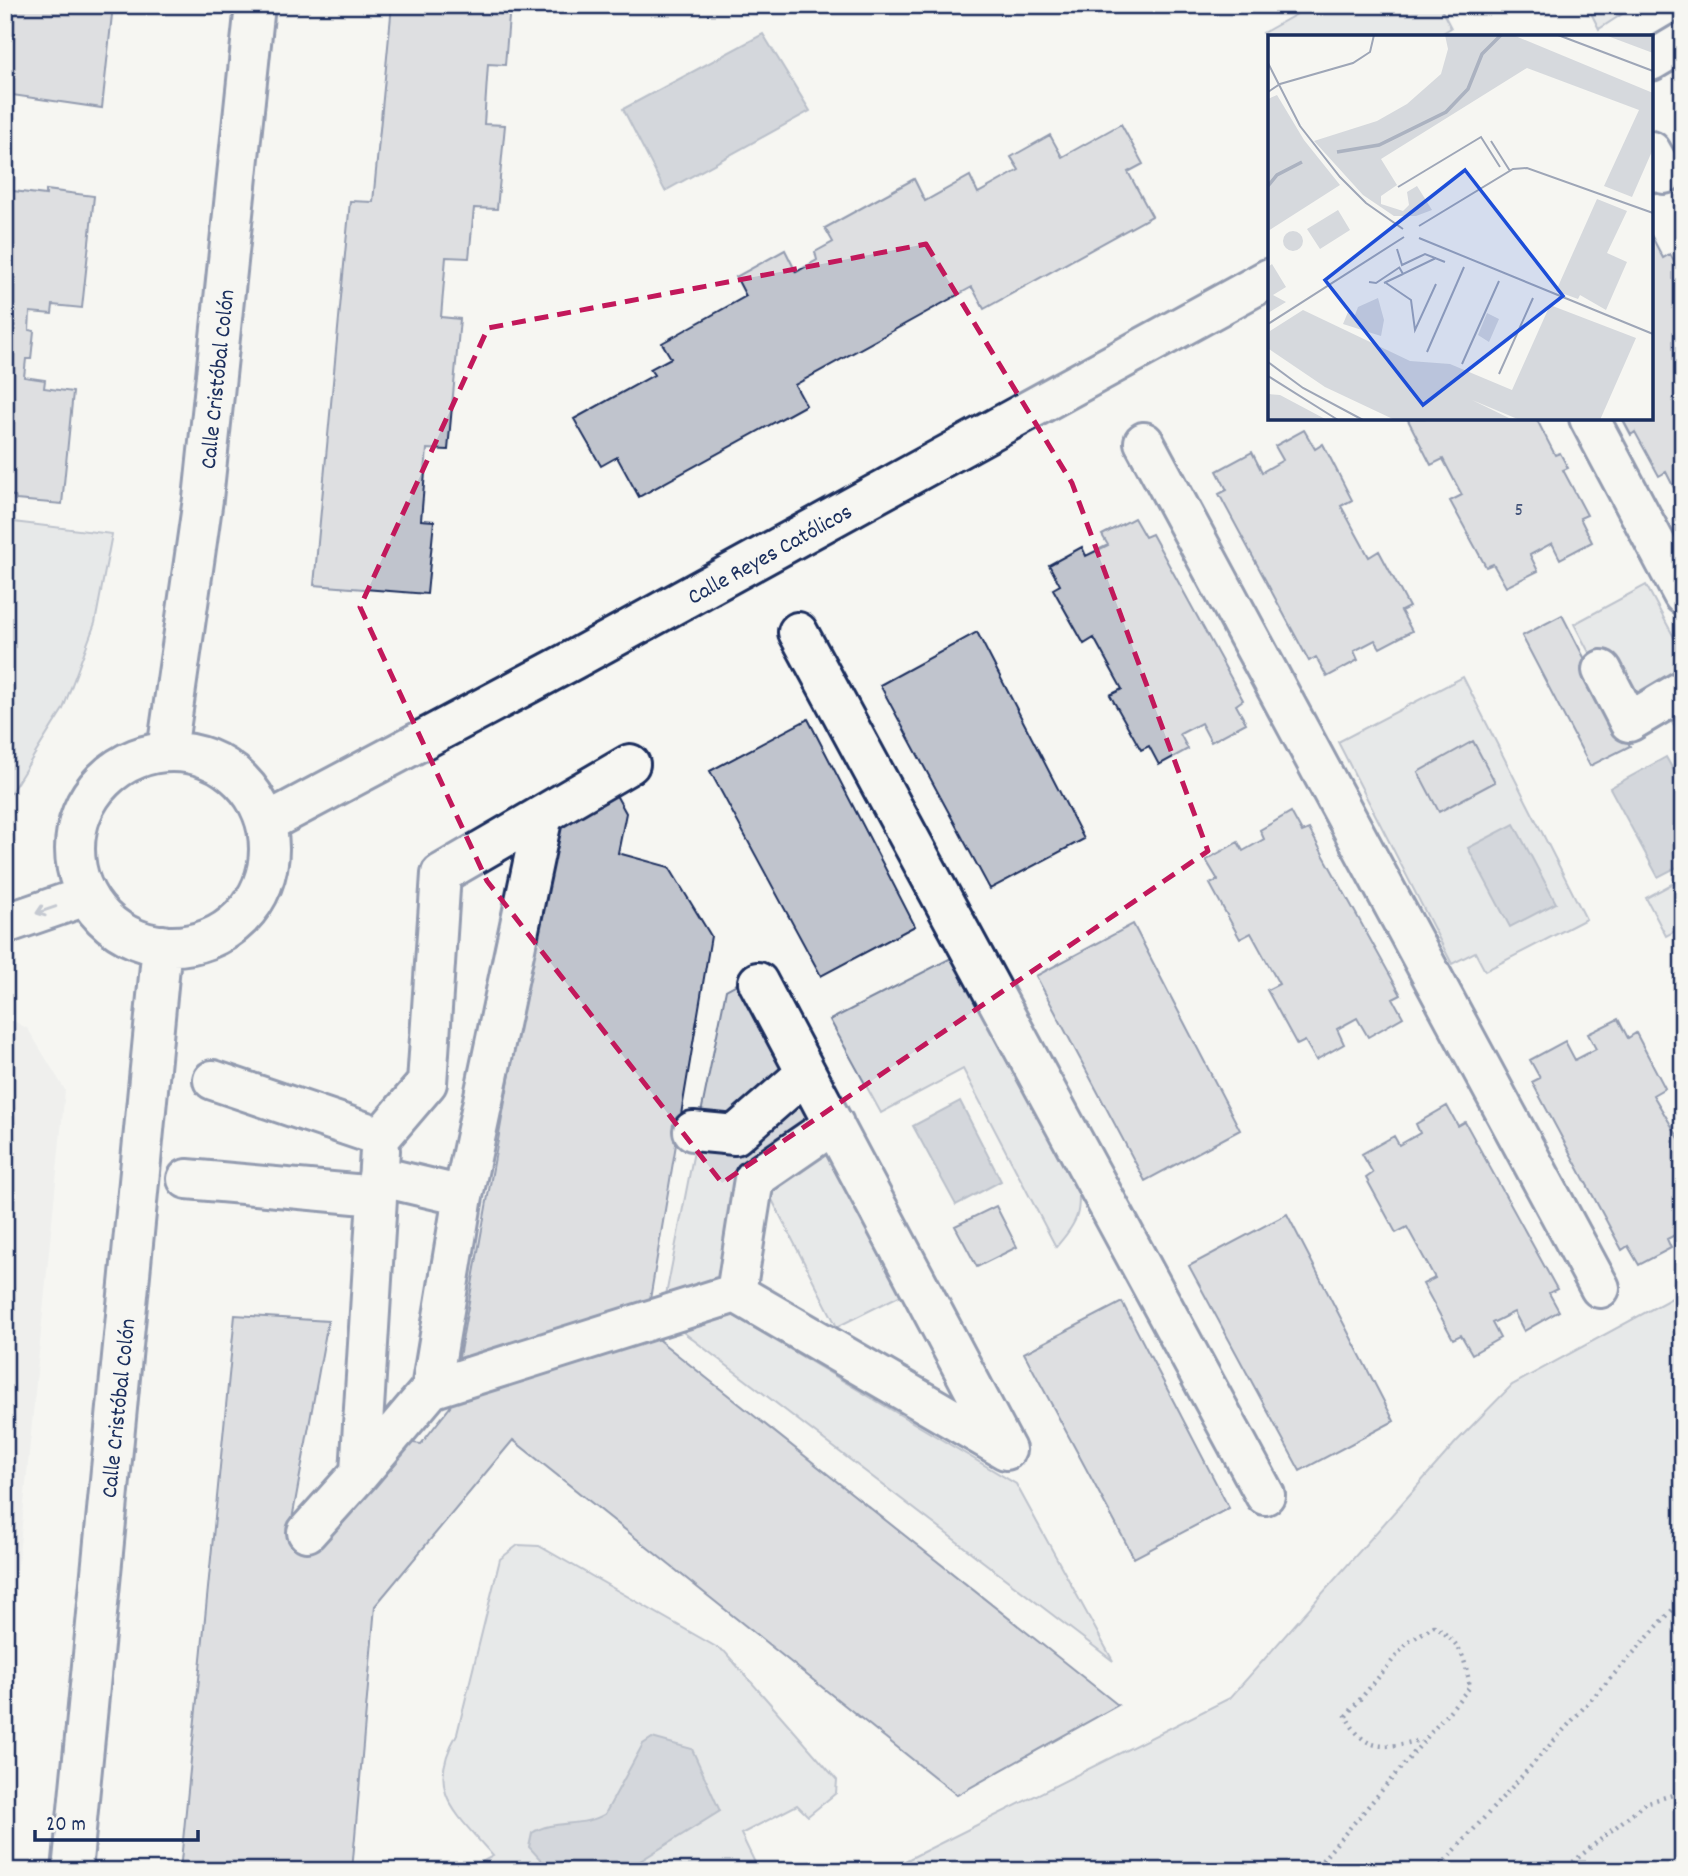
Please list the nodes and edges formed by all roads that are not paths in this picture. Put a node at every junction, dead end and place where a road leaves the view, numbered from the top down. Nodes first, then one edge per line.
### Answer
1 (256, 5) edge
2 (1683, 42) edge
3 (1653, 60) edge
4 (1268, 279) edge
5 (1591, 420) edge
6 (1144, 442) dead end
7 (1683, 595) edge
8 (798, 632) dead end
9 (1602, 670) dead end
10 (1683, 690) edge
11 (167, 751) junction
12 (630, 764) dead end
13 (543, 815) junction
14 (266, 823) junction
15 (86, 896) junction
16 (5, 924) edge
17 (162, 946) junction
18 (758, 982) dead end
19 (806, 1073) junction
20 (213, 1080) dead end
21 (834, 1125) junction
22 (693, 1131) dead end
23 (381, 1137) junction
24 (187, 1179) dead end
25 (378, 1186) junction
26 (463, 1196) junction
27 (1600, 1288) dead end
28 (736, 1293) junction
29 (431, 1389) junction
30 (360, 1473) junction
31 (1265, 1495) dead end
32 (307, 1532) dead end
33 (72, 1871) edge

1 - 11 street, Calle Cristóbal Colón
2 - 3 street
4 - 14 street, Calle Reyes Católicos
5 - 7 street
6 - 27 street
8 - 31 street
9 - 10 street
11 - 14 street
11 - 15 street
12 - 13 street
13 - 23 street
13 - 26 street
14 - 17 street
15 -> 16 street
15 - 17 street
17 - 33 street, Calle Cristóbal Colón
18 - 19 street
19 - 21 street
19 - 22 street
20 - 23 street
21 - 28 street
21 - 28 street
23 - 25 street
24 - 25 street
25 - 26 street
25 - 30 street
26 - 29 street
28 - 29 street
29 - 30 street
30 - 32 street

